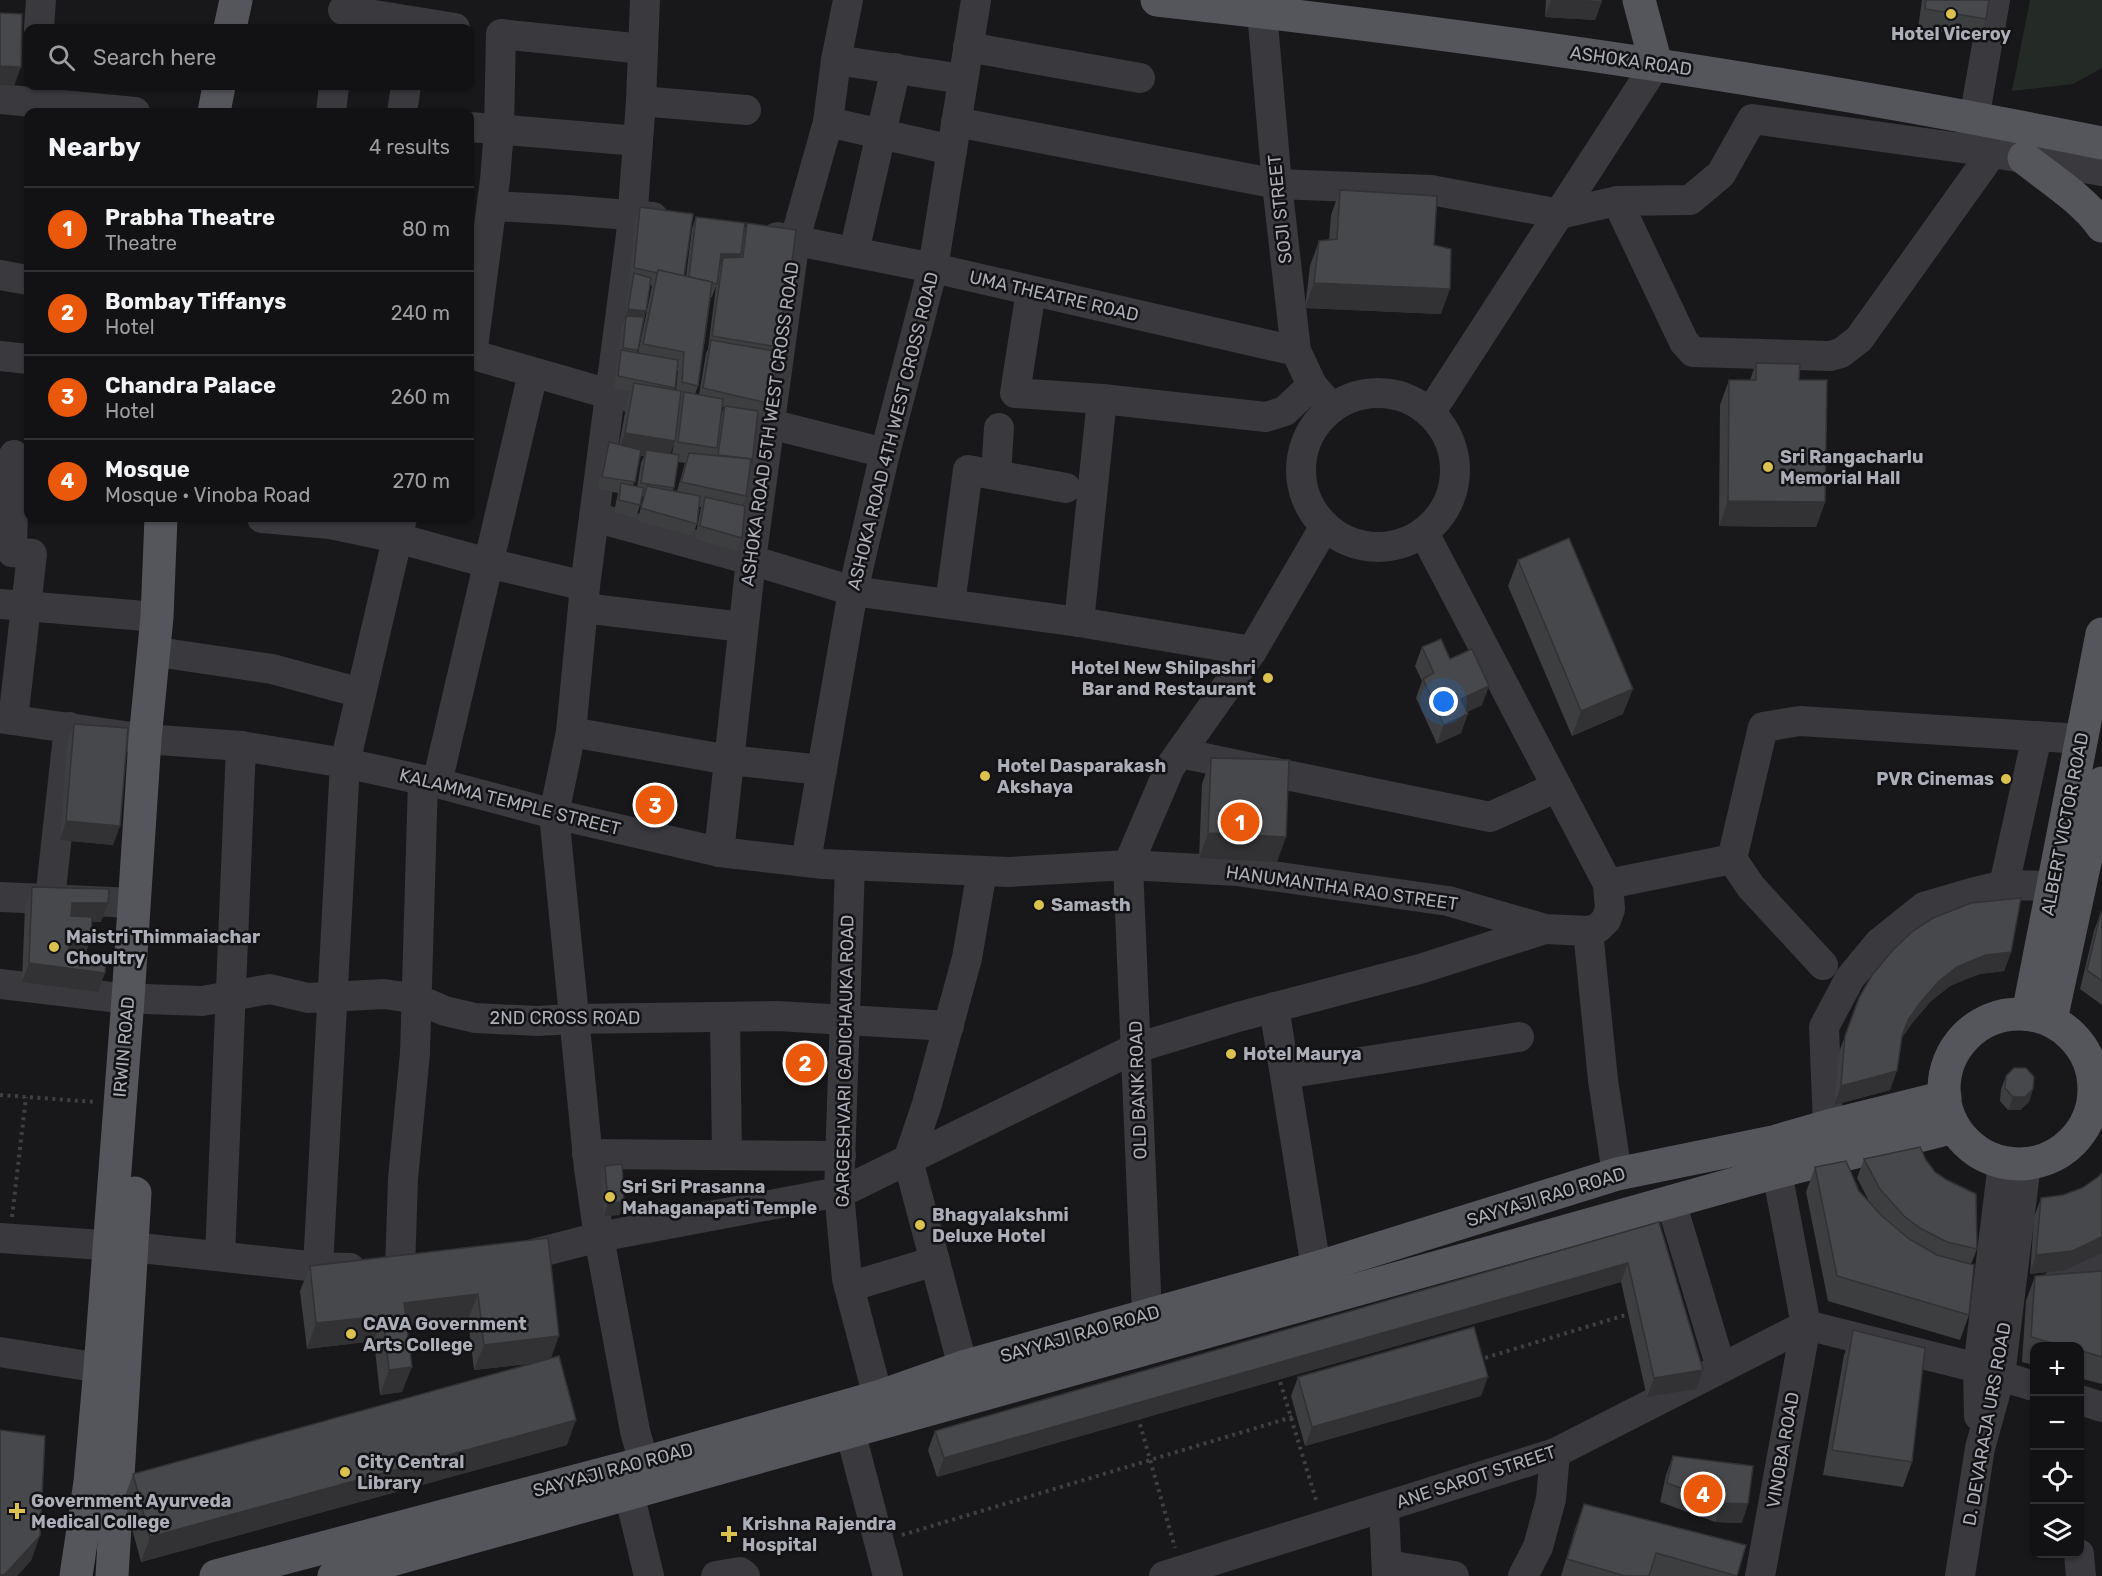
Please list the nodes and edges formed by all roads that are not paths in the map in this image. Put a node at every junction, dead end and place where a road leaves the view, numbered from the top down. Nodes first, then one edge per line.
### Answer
1 (41, 0) edge
2 (213, 0) edge
3 (236, 0) edge
4 (645, 0) edge
5 (848, 0) edge
6 (976, 0) edge
7 (1157, 0) edge
8 (1639, 0) edge
9 (1995, 0) edge
10 (1261, 6) edge
11 (343, 13) edge
12 (39, 24) edge
13 (210, 24) edge
14 (231, 24) edge
15 (404, 24) edge
16 (474, 31) edge
17 (501, 34) junction
18 (968, 47) junction
19 (643, 49) junction
20 (836, 60) junction
21 (1656, 63) junction
22 (896, 68) junction
23 (1140, 78) dead end
24 (963, 79) junction
25 (199, 90) edge
26 (218, 90) edge
27 (334, 90) edge
28 (405, 90) edge
29 (33, 94) edge
30 (0, 99) edge
31 (640, 101) junction
32 (101, 108) edge
33 (197, 108) edge
34 (215, 108) edge
35 (331, 108) edge
36 (403, 108) edge
37 (746, 110) dead end
38 (828, 122) junction
39 (474, 127) edge
40 (499, 130) junction
41 (880, 133) junction
42 (954, 136) junction
43 (1978, 140) junction
44 (638, 141) junction
45 (2102, 143) edge
46 (2024, 158) junction
47 (2102, 171) edge
48 (1277, 184) junction
49 (1617, 201) junction
50 (492, 206) junction
51 (633, 214) junction
52 (1560, 214) junction
53 (680, 222) edge
54 (2102, 226) edge
55 (749, 232) edge
56 (795, 240) junction
57 (854, 252) junction
58 (933, 268) junction
59 (0, 275) edge
60 (24, 279) edge
61 (1031, 291) junction
62 (474, 334) edge
63 (1296, 351) junction
64 (0, 356) edge
65 (474, 356) edge
66 (24, 359) edge
67 (533, 373) junction
68 (1312, 385) junction
69 (609, 394) junction
70 (1102, 399) junction
71 (655, 402) edge
72 (1332, 408) junction
73 (1430, 412) junction
74 (724, 415) edge
75 (769, 423) junction
76 (999, 428) dead end
77 (885, 453) junction
78 (14, 455) edge
79 (996, 475) junction
80 (1066, 488) dead end
81 (594, 517) junction
82 (161, 522) edge
83 (177, 522) edge
84 (341, 522) edge
85 (1325, 526) junction
86 (399, 528) edge
87 (1424, 533) junction
88 (751, 560) junction
89 (488, 563) junction
90 (853, 591) junction
91 (584, 597) junction
92 (950, 604) junction
93 (13, 605) edge
94 (157, 617) junction
95 (1079, 622) junction
96 (743, 627) junction
97 (2102, 634) edge
98 (1252, 651) junction
99 (171, 654) junction
100 (361, 693) junction
101 (6, 719) edge
102 (69, 728) junction
103 (571, 732) junction
104 (2037, 736) junction
105 (2082, 739) junction
106 (156, 740) junction
107 (241, 746) junction
108 (1180, 753) junction
109 (729, 760) junction
110 (345, 763) junction
111 (822, 770) junction
112 (430, 781) junction
113 (1557, 787) junction
114 (2100, 797) edge
115 (554, 814) junction
116 (719, 852) junction
117 (1732, 859) junction
118 (806, 861) junction
119 (850, 865) junction
120 (1128, 865) junction
121 (982, 871) junction
122 (1608, 884) junction
123 (2004, 885) junction
124 (2052, 886) junction
125 (0, 897) edge
126 (50, 899) junction
127 (134, 903) junction
128 (1545, 928) junction
129 (1588, 931) junction
130 (1823, 965) dead end
131 (0, 984) edge
132 (332, 996) junction
133 (230, 998) junction
134 (137, 999) junction
135 (417, 999) junction
136 (1274, 1007) junction
137 (725, 1017) junction
138 (2039, 1017) junction
139 (573, 1018) junction
140 (845, 1021) junction
141 (949, 1026) junction
142 (1519, 1037) dead end
143 (1136, 1048) junction
144 (1285, 1074) junction
145 (2097, 1078) edge
146 (1949, 1112) junction
147 (1828, 1126) junction
148 (587, 1154) junction
149 (727, 1155) junction
150 (841, 1156) junction
151 (1834, 1158) junction
152 (908, 1160) junction
153 (2015, 1163) junction
154 (1778, 1172) junction
155 (1617, 1174) junction
156 (1847, 1187) edge
157 (840, 1192) junction
158 (1671, 1202) junction
159 (599, 1237) junction
160 (5, 1238) edge
161 (120, 1247) junction
162 (220, 1256) junction
163 (934, 1261) junction
164 (318, 1267) junction
165 (483, 1267) edge
166 (1316, 1268) junction
167 (2102, 1268) edge
168 (1987, 1281) junction
169 (849, 1287) junction
170 (1147, 1315) junction
171 (1806, 1325) junction
172 (0, 1352) edge
173 (963, 1367) junction
174 (100, 1368) junction
175 (1722, 1368) junction
176 (1989, 1372) junction
177 (2030, 1385) edge
178 (878, 1397) junction
179 (2084, 1402) edge
180 (2102, 1407) edge
181 (842, 1433) junction
182 (1555, 1453) junction
183 (644, 1463) junction
184 (629, 1493) junction
185 (1384, 1507) junction
186 (2080, 1558) edge
187 (1224, 1567) edge
188 (1387, 1570) edge
189 (1172, 1573) edge
190 (76, 1576) edge
191 (112, 1576) edge
192 (216, 1576) edge
193 (334, 1576) edge
194 (649, 1576) edge
195 (716, 1576) edge
196 (745, 1576) edge
197 (869, 1576) edge
198 (888, 1576) edge
199 (1454, 1576) edge
200 (1523, 1576) edge
201 (1760, 1576) edge
202 (1960, 1576) edge
203 (2082, 1576) edge

1 - 12 street
2 - 13 main road
3 - 14 main road
4 - 19 street
5 - 20 street, ASHOKA ROAD 5TH WEST CROSS ROAD
6 - 18 street, ASHOKA ROAD 4TH WEST CROSS ROAD
7 - 10 main road, ASHOKA ROAD
8 - 21 main road
9 - 43 street
10 - 21 main road, ASHOKA ROAD
10 - 48 street, SOJI STREET
11 - 15 street
16 - 17 street
17 - 19 street
17 - 40 street
18 - 23 street
18 - 24 street, ASHOKA ROAD 4TH WEST CROSS ROAD
19 - 31 street
20 - 22 street
20 - 38 street, ASHOKA ROAD 5TH WEST CROSS ROAD
21 - 43 main road, ASHOKA ROAD
21 - 52 street
22 - 24 street
22 - 41 street
24 - 42 street, ASHOKA ROAD 4TH WEST CROSS ROAD
25 - 33 main road
26 - 34 main road
27 - 35 street
28 - 36 street
29 - 30 street
29 - 32 street
31 - 37 street
31 - 44 street
38 - 41 street
38 - 56 street, ASHOKA ROAD 5TH WEST CROSS ROAD
39 - 40 street
40 - 44 street
40 - 50 street
41 - 42 street
41 - 57 street
42 - 48 street
42 - 58 street, ASHOKA ROAD 4TH WEST CROSS ROAD
43 - 45 main road, ASHOKA ROAD
43 - 46 street
43 - 49 street
43 - 49 street
44 - 51 street
46 - 47 street
46 - 54 main road
48 - 52 street
48 - 63 street, SOJI STREET
49 - 52 street
50 - 51 street
50 - 62 street
51 - 53 street
51 - 69 street
52 - 73 street
55 - 56 street, UMA THEATRE ROAD
56 - 57 street, UMA THEATRE ROAD
56 - 75 street, ASHOKA ROAD 5TH WEST CROSS ROAD
57 - 58 street, UMA THEATRE ROAD
58 - 61 street, UMA THEATRE ROAD
58 - 77 street, ASHOKA ROAD 4TH WEST CROSS ROAD
59 - 60 street
61 - 63 street, UMA THEATRE ROAD
61 - 70 street
63 - 68 street, SOJI STREET
64 - 66 street
65 - 67 street
67 - 69 street
67 - 89 street
68 - 70 street
68 - 72 street, SOJI STREET
69 - 71 street
69 - 81 street
70 - 95 street
72 - 73 street
72 - 85 street
73 - 87 street
74 - 75 street
75 - 77 street
75 - 88 street, ASHOKA ROAD 5TH WEST CROSS ROAD
76 - 79 street
77 - 90 street, ASHOKA ROAD 4TH WEST CROSS ROAD
78 - 93 street
79 - 80 street
79 - 92 street
81 - 88 street
81 - 91 street
82 - 94 main road, IRWIN ROAD
83 - 99 main road
84 - 86 street
85 - 87 street
85 - 98 street
86 - 89 street
86 - 100 street
87 - 113 street
88 - 90 street
88 - 96 street, ASHOKA ROAD 5TH WEST CROSS ROAD
89 - 91 street
89 - 112 street
90 - 92 street
90 - 111 street, ASHOKA ROAD 4TH WEST CROSS ROAD
91 - 96 street
91 - 103 street
92 - 95 street
93 - 94 street
93 - 101 street
94 - 106 main road, IRWIN ROAD
95 - 98 street
96 - 109 street, ASHOKA ROAD 5TH WEST CROSS ROAD
97 - 105 main road, ALBERT VICTOR ROAD
98 - 108 street
99 - 100 street
99 - 106 main road
100 - 110 street
101 - 102 street, KALAMMA TEMPLE STREET
102 - 106 street, KALAMMA TEMPLE STREET
102 - 126 street
103 - 109 street
103 - 115 street
104 - 105 street
104 - 117 street
104 - 123 street
105 - 124 main road, ALBERT VICTOR ROAD
106 - 107 street, KALAMMA TEMPLE STREET
106 - 127 main road, IRWIN ROAD
106 - 134 main road
107 - 110 street, KALAMMA TEMPLE STREET
107 - 133 street
108 - 113 street
108 - 120 street
109 - 111 street
109 - 116 street, ASHOKA ROAD 5TH WEST CROSS ROAD
110 - 112 street, KALAMMA TEMPLE STREET
110 - 132 street
111 - 118 street, ASHOKA ROAD 4TH WEST CROSS ROAD
112 - 115 street, KALAMMA TEMPLE STREET
112 - 135 street
113 - 122 street
114 - 138 main road, ALBERT VICTOR ROAD
115 - 116 street, KALAMMA TEMPLE STREET
115 - 139 street
116 - 118 street, KALAMMA TEMPLE STREET
117 - 122 street
117 - 130 street
118 - 119 street, KALAMMA TEMPLE STREET
119 - 121 street, KALAMMA TEMPLE STREET
119 - 140 street, GARGESHVARI GADICHAUKA ROAD
120 - 121 street, KALAMMA TEMPLE STREET
120 - 128 street, HANUMANTHA RAO STREET
120 - 143 street, OLD BANK ROAD
121 - 141 street
122 - 129 street
123 - 124 street
123 - 147 street
124 - 138 main road, ALBERT VICTOR ROAD
125 - 126 street
126 - 127 street
127 - 134 main road, IRWIN ROAD
128 - 129 street, HANUMANTHA RAO STREET
128 - 136 street
129 - 155 street
131 - 134 street, 2ND CROSS ROAD
132 - 133 street, 2ND CROSS ROAD
132 - 135 street, 2ND CROSS ROAD
132 - 164 street
133 - 134 street, 2ND CROSS ROAD
133 - 162 street
134 - 161 main road
134 - 161 main road, IRWIN ROAD
135 - 139 street, 2ND CROSS ROAD
135 - 164 street
136 - 143 street
136 - 144 street
137 - 139 street, 2ND CROSS ROAD
137 - 140 street, 2ND CROSS ROAD
137 - 149 street
138 - 145 main road
138 - 146 main road
139 - 148 street
140 - 141 street, 2ND CROSS ROAD
140 - 150 street, GARGESHVARI GADICHAUKA ROAD
141 - 152 street
142 - 144 street
143 - 152 street
143 - 170 street, OLD BANK ROAD
144 - 166 street
145 - 153 main road
146 - 147 main road, SAYYAJI RAO ROAD
146 - 151 main road, SAYYAJI RAO ROAD
146 - 153 main road
147 - 155 main road, SAYYAJI RAO ROAD
148 - 149 street
148 - 159 street
149 - 150 street
150 - 157 street, GARGESHVARI GADICHAUKA ROAD
151 - 154 main road, SAYYAJI RAO ROAD
151 - 156 street
152 - 157 street
152 - 163 street
153 - 168 street, D. DEVARAJA URS ROAD
154 - 158 main road, SAYYAJI RAO ROAD
154 - 171 street
155 - 166 main road, SAYYAJI RAO ROAD
157 - 159 street
157 - 169 street, GARGESHVARI GADICHAUKA ROAD
158 - 175 street
158 - 181 main road, SAYYAJI RAO ROAD
159 - 165 street
159 - 183 street
160 - 161 street
161 - 162 street
161 - 174 main road, IRWIN ROAD
161 - 191 main road
162 - 164 street
163 - 169 street
163 - 173 street
166 - 170 main road, SAYYAJI RAO ROAD
167 - 168 street
168 - 176 street, D. DEVARAJA URS ROAD
169 - 178 street, GARGESHVARI GADICHAUKA ROAD
170 - 173 main road, SAYYAJI RAO ROAD
171 - 175 street, ANE SAROT STREET
171 - 176 street
171 - 201 street, VINOBA ROAD
172 - 174 street
173 - 178 main road, SAYYAJI RAO ROAD
174 - 190 main road, IRWIN ROAD
175 - 182 street, ANE SAROT STREET
176 - 177 street
176 - 202 street, D. DEVARAJA URS ROAD
178 - 183 main road, SAYYAJI RAO ROAD
179 - 180 street
181 - 184 main road, SAYYAJI RAO ROAD
181 - 197 street
181 - 198 street
182 - 185 street, ANE SAROT STREET
182 - 200 street
183 - 192 main road, SAYYAJI RAO ROAD
184 - 193 main road, SAYYAJI RAO ROAD
184 - 194 street
185 - 187 street, ANE SAROT STREET
185 - 188 street
186 - 203 street
187 - 189 street, ANE SAROT STREET
188 - 199 street
195 - 196 street

